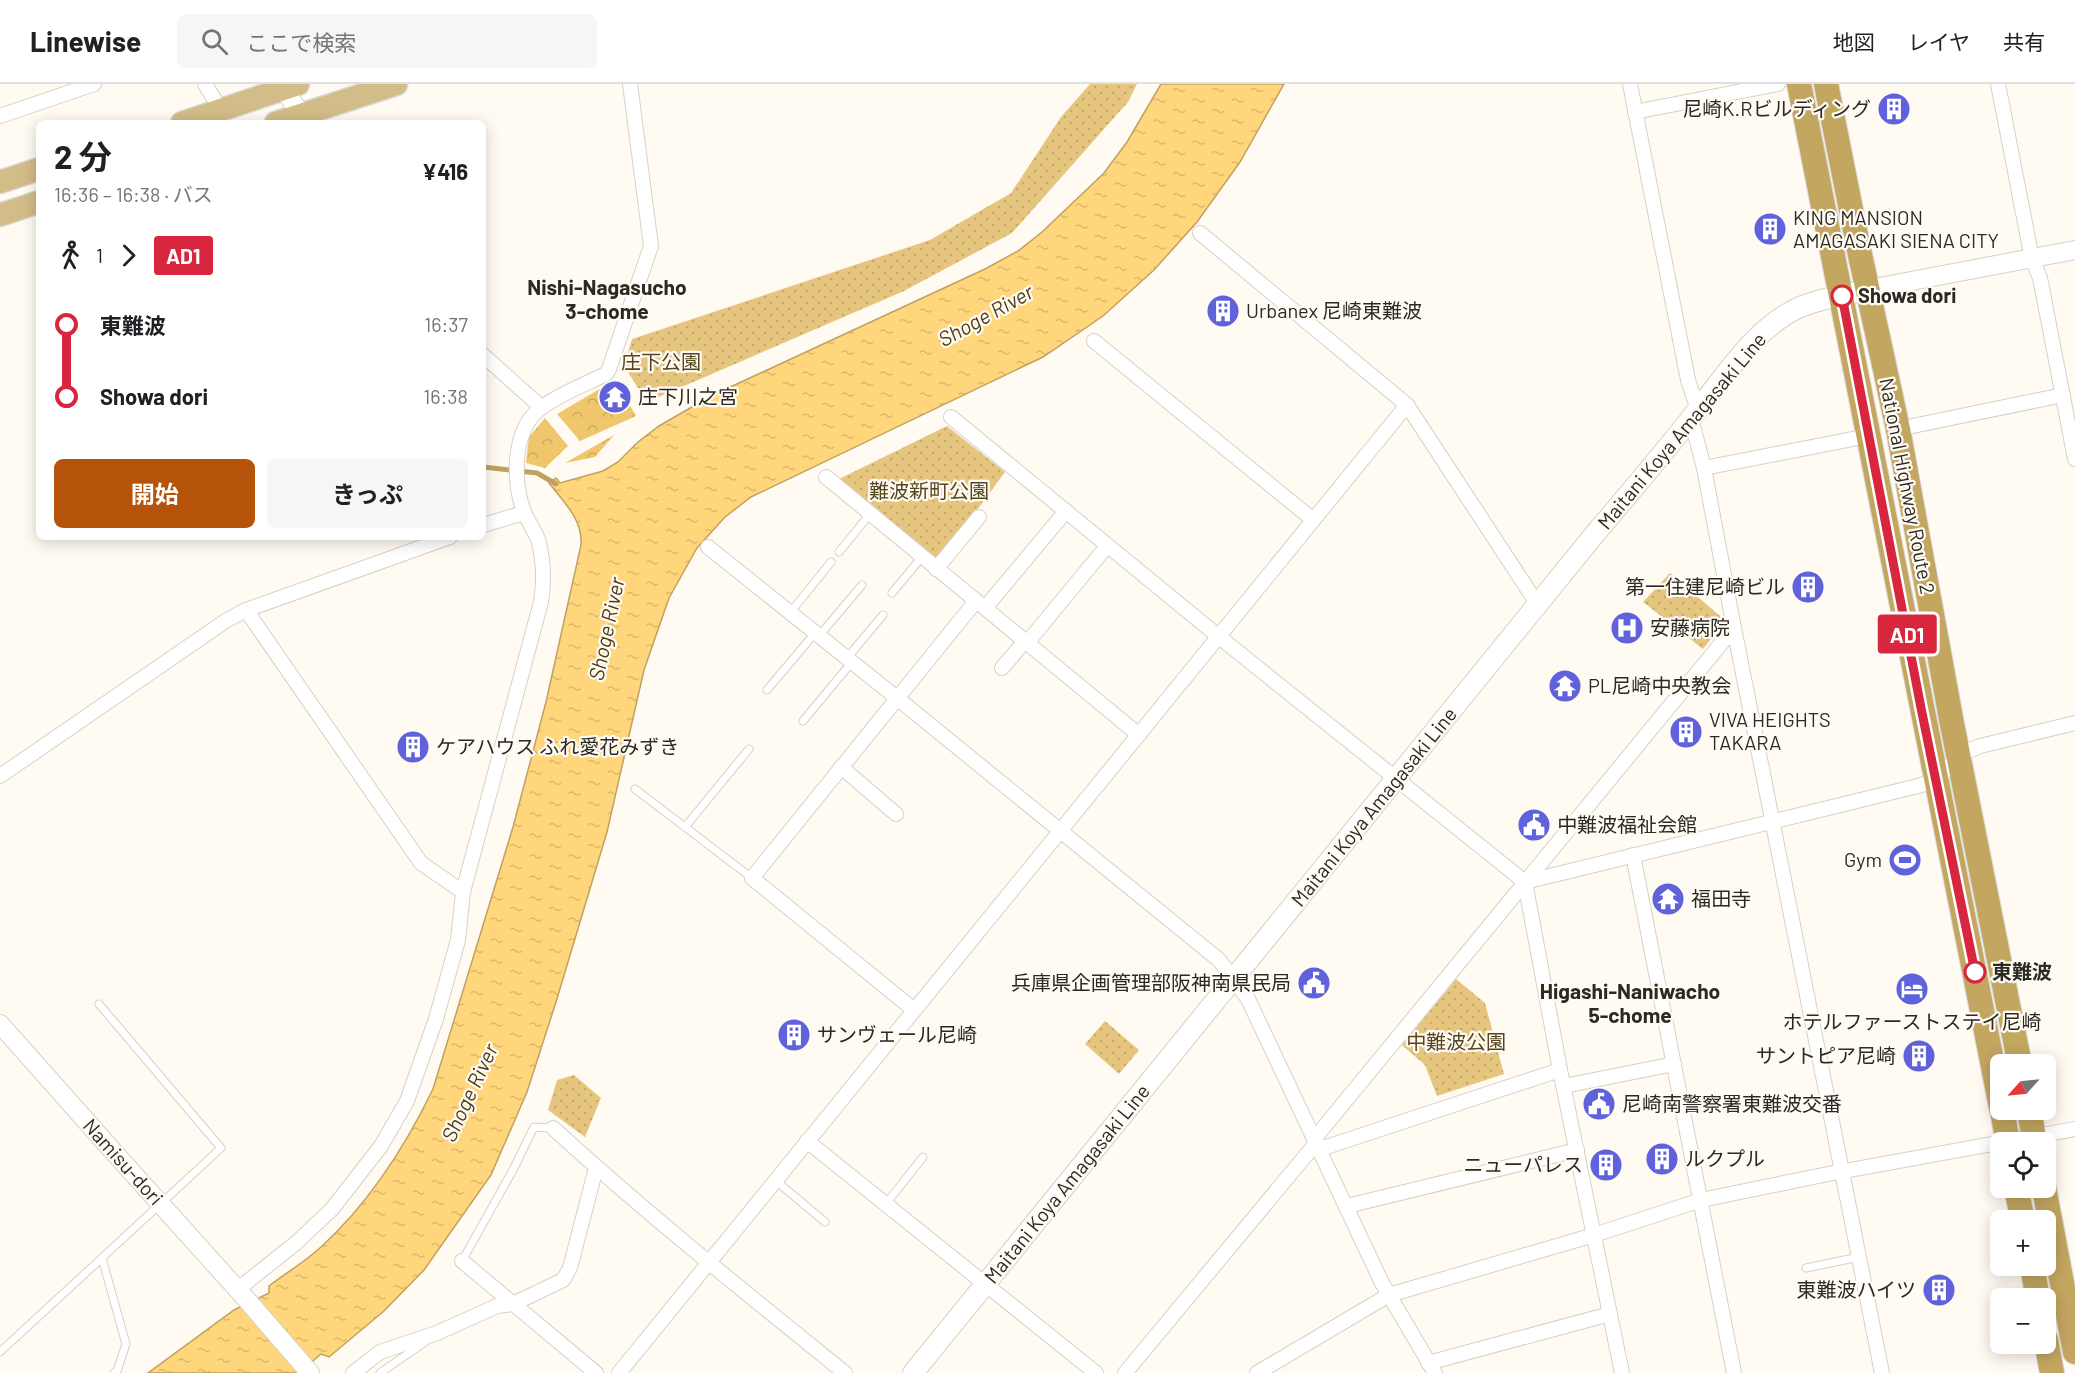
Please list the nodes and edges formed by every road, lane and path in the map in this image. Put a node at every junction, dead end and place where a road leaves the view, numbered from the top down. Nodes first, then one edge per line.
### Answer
1 (94, 84) edge
2 (205, 84) edge
3 (396, 84) edge
4 (630, 84) edge
5 (1630, 84) edge
6 (1778, 84) edge
7 (1799, 84) edge
8 (1826, 84) edge
9 (1998, 84) edge
10 (287, 85) edge
11 (221, 110) junction
12 (1635, 112) junction
13 (0, 116) edge
14 (305, 118) edge
15 (191, 120) edge
16 (36, 170) edge
17 (0, 182) edge
18 (36, 203) edge
19 (0, 216) edge
20 (1200, 233) dead end
21 (2075, 250) edge
22 (2032, 259) junction
23 (1869, 289) junction
24 (1842, 296) junction
25 (1094, 341) dead end
26 (486, 358) edge
27 (2063, 395) junction
28 (1407, 405) junction
29 (541, 407) junction
30 (1695, 414) junction
31 (951, 417) dead end
32 (1898, 429) junction
33 (1868, 436) junction
34 (2075, 459) edge
35 (1704, 468) junction
36 (826, 477) dead end
37 (1066, 511) junction
38 (524, 513) junction
39 (870, 514) junction
40 (979, 517) dead end
41 (1312, 519) junction
42 (486, 524) edge
43 (442, 540) edge
44 (1107, 546) junction
45 (708, 547) dead end
46 (839, 552) dead end
47 (922, 557) junction
48 (831, 562) dead end
49 (936, 569) junction
50 (862, 585) dead end
51 (892, 593) dead end
52 (981, 605) junction
53 (1538, 605) junction
54 (246, 610) junction
55 (790, 613) junction
56 (883, 615) dead end
57 (1734, 628) junction
58 (817, 634) junction
59 (1218, 636) junction
60 (1026, 642) junction
61 (850, 660) junction
62 (1002, 668) dead end
63 (767, 690) dead end
64 (897, 698) junction
65 (803, 721) dead end
66 (2075, 723) edge
67 (1139, 735) junction
68 (749, 749) dead end
69 (1959, 755) junction
70 (841, 767) junction
71 (0, 776) edge
72 (1397, 778) junction
73 (1937, 780) junction
74 (635, 789) dead end
75 (896, 814) dead end
76 (1773, 822) junction
77 (685, 827) junction
78 (1061, 831) junction
79 (1633, 855) junction
80 (752, 878) junction
81 (1525, 882) junction
82 (463, 892) junction
83 (1234, 980) junction
84 (99, 1004) dead end
85 (914, 1010) junction
86 (0, 1024) edge
87 (1990, 1054) edge
88 (2018, 1054) edge
89 (1674, 1064) junction
90 (1560, 1070) junction
91 (1563, 1086) junction
92 (553, 1128) joint
93 (2075, 1129) edge
94 (2056, 1134) edge
95 (807, 1141) junction
96 (1317, 1143) junction
97 (1990, 1145) edge
98 (1577, 1150) junction
99 (923, 1157) dead end
100 (596, 1168) junction
101 (1842, 1172) junction
102 (775, 1180) junction
103 (2046, 1198) edge
104 (1701, 1200) junction
105 (160, 1204) junction
106 (885, 1204) junction
107 (1347, 1206) junction
108 (825, 1222) dead end
109 (1594, 1235) junction
110 (1859, 1257) junction
111 (102, 1258) junction
112 (462, 1261) joint
113 (708, 1262) junction
114 (1806, 1268) dead end
115 (986, 1283) junction
116 (243, 1294) junction
117 (1389, 1295) junction
118 (2070, 1303) edge
119 (513, 1304) junction
120 (1610, 1314) junction
121 (437, 1333) junction
122 (0, 1352) edge
123 (2075, 1352) edge
124 (2049, 1354) edge
125 (1277, 1368) edge
126 (1432, 1368) edge
127 (309, 1372) edge
128 (114, 1373) edge
129 (353, 1373) edge
130 (380, 1373) edge
131 (596, 1373) edge
132 (619, 1373) edge
133 (845, 1373) edge
134 (913, 1373) edge
135 (1096, 1373) edge
136 (1125, 1373) edge
137 (1257, 1373) edge
138 (1622, 1373) edge
139 (1734, 1373) edge
140 (1882, 1373) edge
141 (2052, 1373) edge

1 - 13 street
2 - 11 street
3 - 14 main road
4 - 29 street
5 - 12 street
6 - 12 street
7 - 24 highway, National Highway Route 2
8 - 23 highway, National Highway Route 2
9 - 22 street
10 - 11 main road
10 - 14 street
11 - 15 main road
12 - 30 street
16 - 17 main road
18 - 19 main road
20 - 28 street
21 - 22 street
22 - 23 street
22 - 27 street
23 - 24 main road, Maitani Koya Amagasaki Line
23 - 32 highway, National Highway Route 2
24 - 30 main road, Maitani Koya Amagasaki Line
24 - 33 highway, National Highway Route 2
25 - 41 street
26 - 29 street
27 - 32 street
27 - 34 street
28 - 41 street
28 - 53 street
29 - 38 street
30 - 35 street
30 - 53 main road, Maitani Koya Amagasaki Line
31 - 37 street
32 - 69 highway, National Highway Route 2
33 - 35 street
33 - 73 highway, National Highway Route 2
35 - 57 street
36 - 39 street
37 - 44 street
37 - 52 street
38 - 42 street
38 - 82 street
39 - 46 lane
39 - 47 street
40 - 49 street
41 - 59 street
43 - 54 street
44 - 59 street
44 - 60 street
45 - 55 street
47 - 49 street
47 - 51 lane
48 - 55 lane
49 - 52 street
50 - 58 lane
52 - 60 street
52 - 64 street
53 - 72 main road, Maitani Koya Amagasaki Line
54 - 71 street
54 - 82 street
55 - 58 street
56 - 61 lane
57 - 76 street
57 - 81 street
58 - 61 street
58 - 63 lane
59 - 67 street
59 - 72 street
60 - 62 street
60 - 67 street
61 - 64 street
61 - 65 lane
64 - 70 street
64 - 78 street
66 - 69 street
67 - 78 street
68 - 77 lane
69 - 73 street
69 - 88 highway, National Highway Route 2
70 - 75 street
70 - 80 street
72 - 81 street
72 - 83 main road, Maitani Koya Amagasaki Line
73 - 76 street
73 - 87 highway, National Highway Route 2
74 - 77 lane
76 - 79 street
76 - 101 street
77 - 80 lane
78 - 83 street
78 - 85 street
79 - 81 street
79 - 89 street
80 - 85 street
81 - 90 street
81 - 96 street
82 - 116 street
83 - 96 street
83 - 115 main road, Maitani Koya Amagasaki Line
84 - 105 lane
85 - 95 street
86 - 105 street, Namisu-dori
89 - 91 street
89 - 104 street
90 - 91 street
90 - 96 street
91 - 98 street
92 - 100 street
92 - 112 lane
93 - 94 street
95 - 102 street
95 - 106 street
96 - 107 street
96 - 136 street
97 - 101 street
98 - 107 street
98 - 109 street
99 - 106 lane
100 - 113 street
100 - 119 street
101 - 104 street
101 - 110 street
102 - 108 lane
102 - 113 street
103 - 118 highway
104 - 109 street
104 - 139 street
105 - 111 lane
105 - 116 street, Namisu-dori
106 - 115 street
107 - 117 street
109 - 117 street
109 - 120 street
110 - 114 lane
110 - 140 street
111 - 122 lane
111 - 128 lane
112 - 119 street
113 - 132 street
113 - 133 street
115 - 134 main road, Maitani Koya Amagasaki Line
115 - 135 street
116 - 127 street, Namisu-dori
117 - 125 street
117 - 126 street
118 - 123 highway
119 - 121 street
119 - 131 street
120 - 126 street
120 - 138 street
121 - 129 street
121 - 130 lane
124 - 141 highway
125 - 137 street

